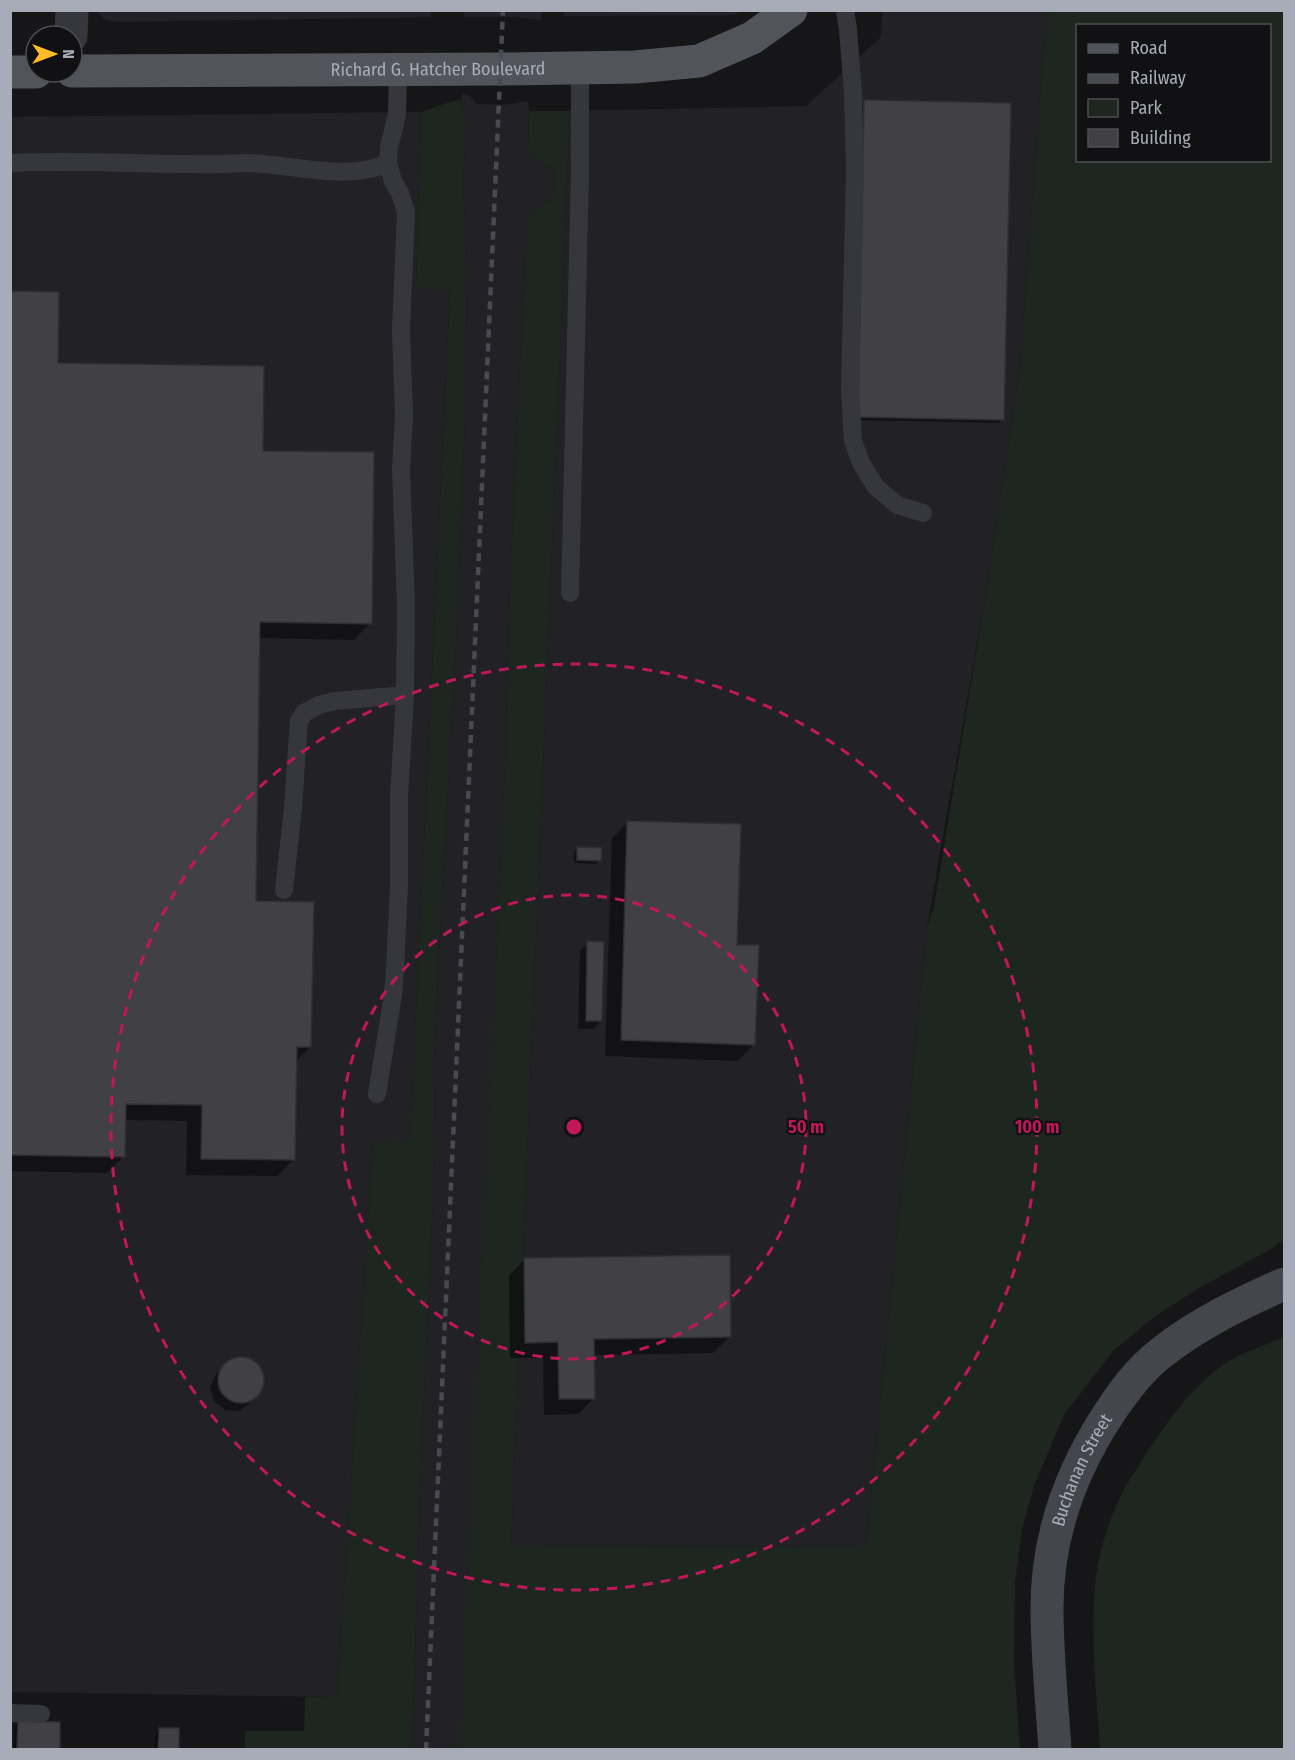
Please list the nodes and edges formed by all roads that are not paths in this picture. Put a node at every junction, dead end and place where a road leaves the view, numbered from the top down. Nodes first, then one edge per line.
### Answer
1 (791, 10) edge
2 (845, 10) edge
3 (580, 68) junction
4 (398, 69) junction
5 (84, 71) edge
6 (10, 163) edge
7 (388, 163) junction
8 (923, 513) dead end
9 (570, 594) dead end
10 (405, 695) junction
11 (284, 891) dead end
12 (377, 1094) dead end
13 (1284, 1284) edge
14 (10, 1713) edge
15 (41, 1714) dead end
16 (1055, 1749) edge

1 - 3 main road, Richard G. Hatcher Boulevard
2 - 8 lane
3 - 4 main road, Richard G. Hatcher Boulevard
3 - 9 lane
4 - 5 main road, Richard G. Hatcher Boulevard
4 - 7 lane
6 - 7 lane
7 - 10 lane
10 - 11 lane
10 - 12 lane
13 - 16 street, Buchanan Street
14 - 15 lane

